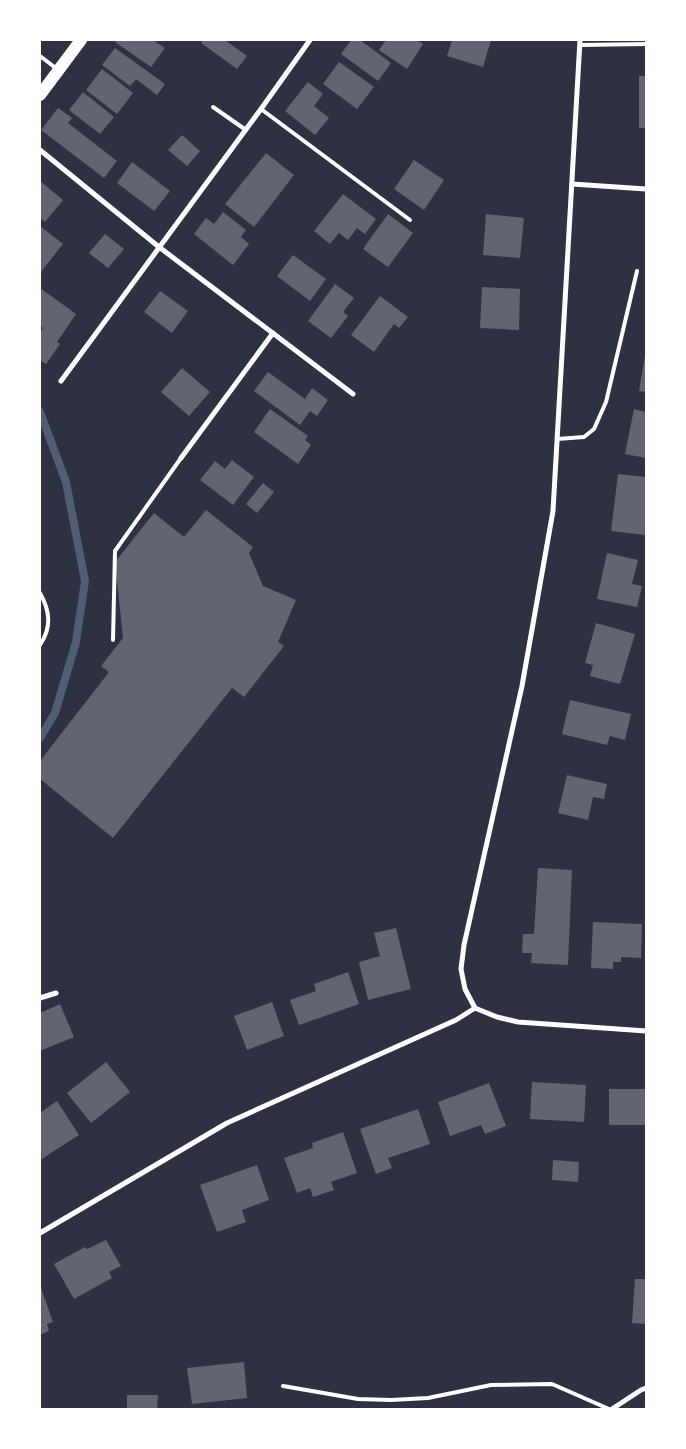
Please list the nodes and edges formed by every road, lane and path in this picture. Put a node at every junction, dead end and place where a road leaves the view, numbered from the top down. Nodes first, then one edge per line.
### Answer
1 (81, 40) edge
2 (310, 40) edge
3 (580, 42) edge
4 (646, 44) edge
5 (40, 56) edge
6 (59, 70) junction
7 (40, 95) edge
8 (213, 107) dead end
9 (261, 109) junction
10 (246, 130) junction
11 (40, 150) edge
12 (572, 184) junction
13 (646, 189) edge
14 (410, 220) dead end
15 (159, 247) junction
16 (637, 270) dead end
17 (273, 333) junction
18 (61, 381) dead end
19 (353, 394) dead end
20 (557, 439) junction
21 (181, 458) joint
22 (40, 593) edge
23 (113, 640) dead end
24 (40, 645) edge
25 (56, 992) dead end
26 (40, 998) edge
27 (475, 1008) junction
28 (646, 1031) edge
29 (40, 1233) edge
30 (284, 1386) dead end
31 (646, 1388) edge
32 (610, 1409) edge

1 - 6 main road
2 - 9 street
3 - 4 lane
3 - 12 street
5 - 6 lane
6 - 7 main road
8 - 10 lane
9 - 10 street
9 - 14 lane
10 - 15 street
11 - 15 street
12 - 13 street
12 - 20 street
15 - 17 street
15 - 18 street
16 - 20 lane
17 - 19 street
17 - 21 street
20 - 27 street
21 - 23 lane
22 - 24 lane
25 - 26 street
27 - 28 street
27 - 29 street
30 - 32 lane
31 - 32 street

